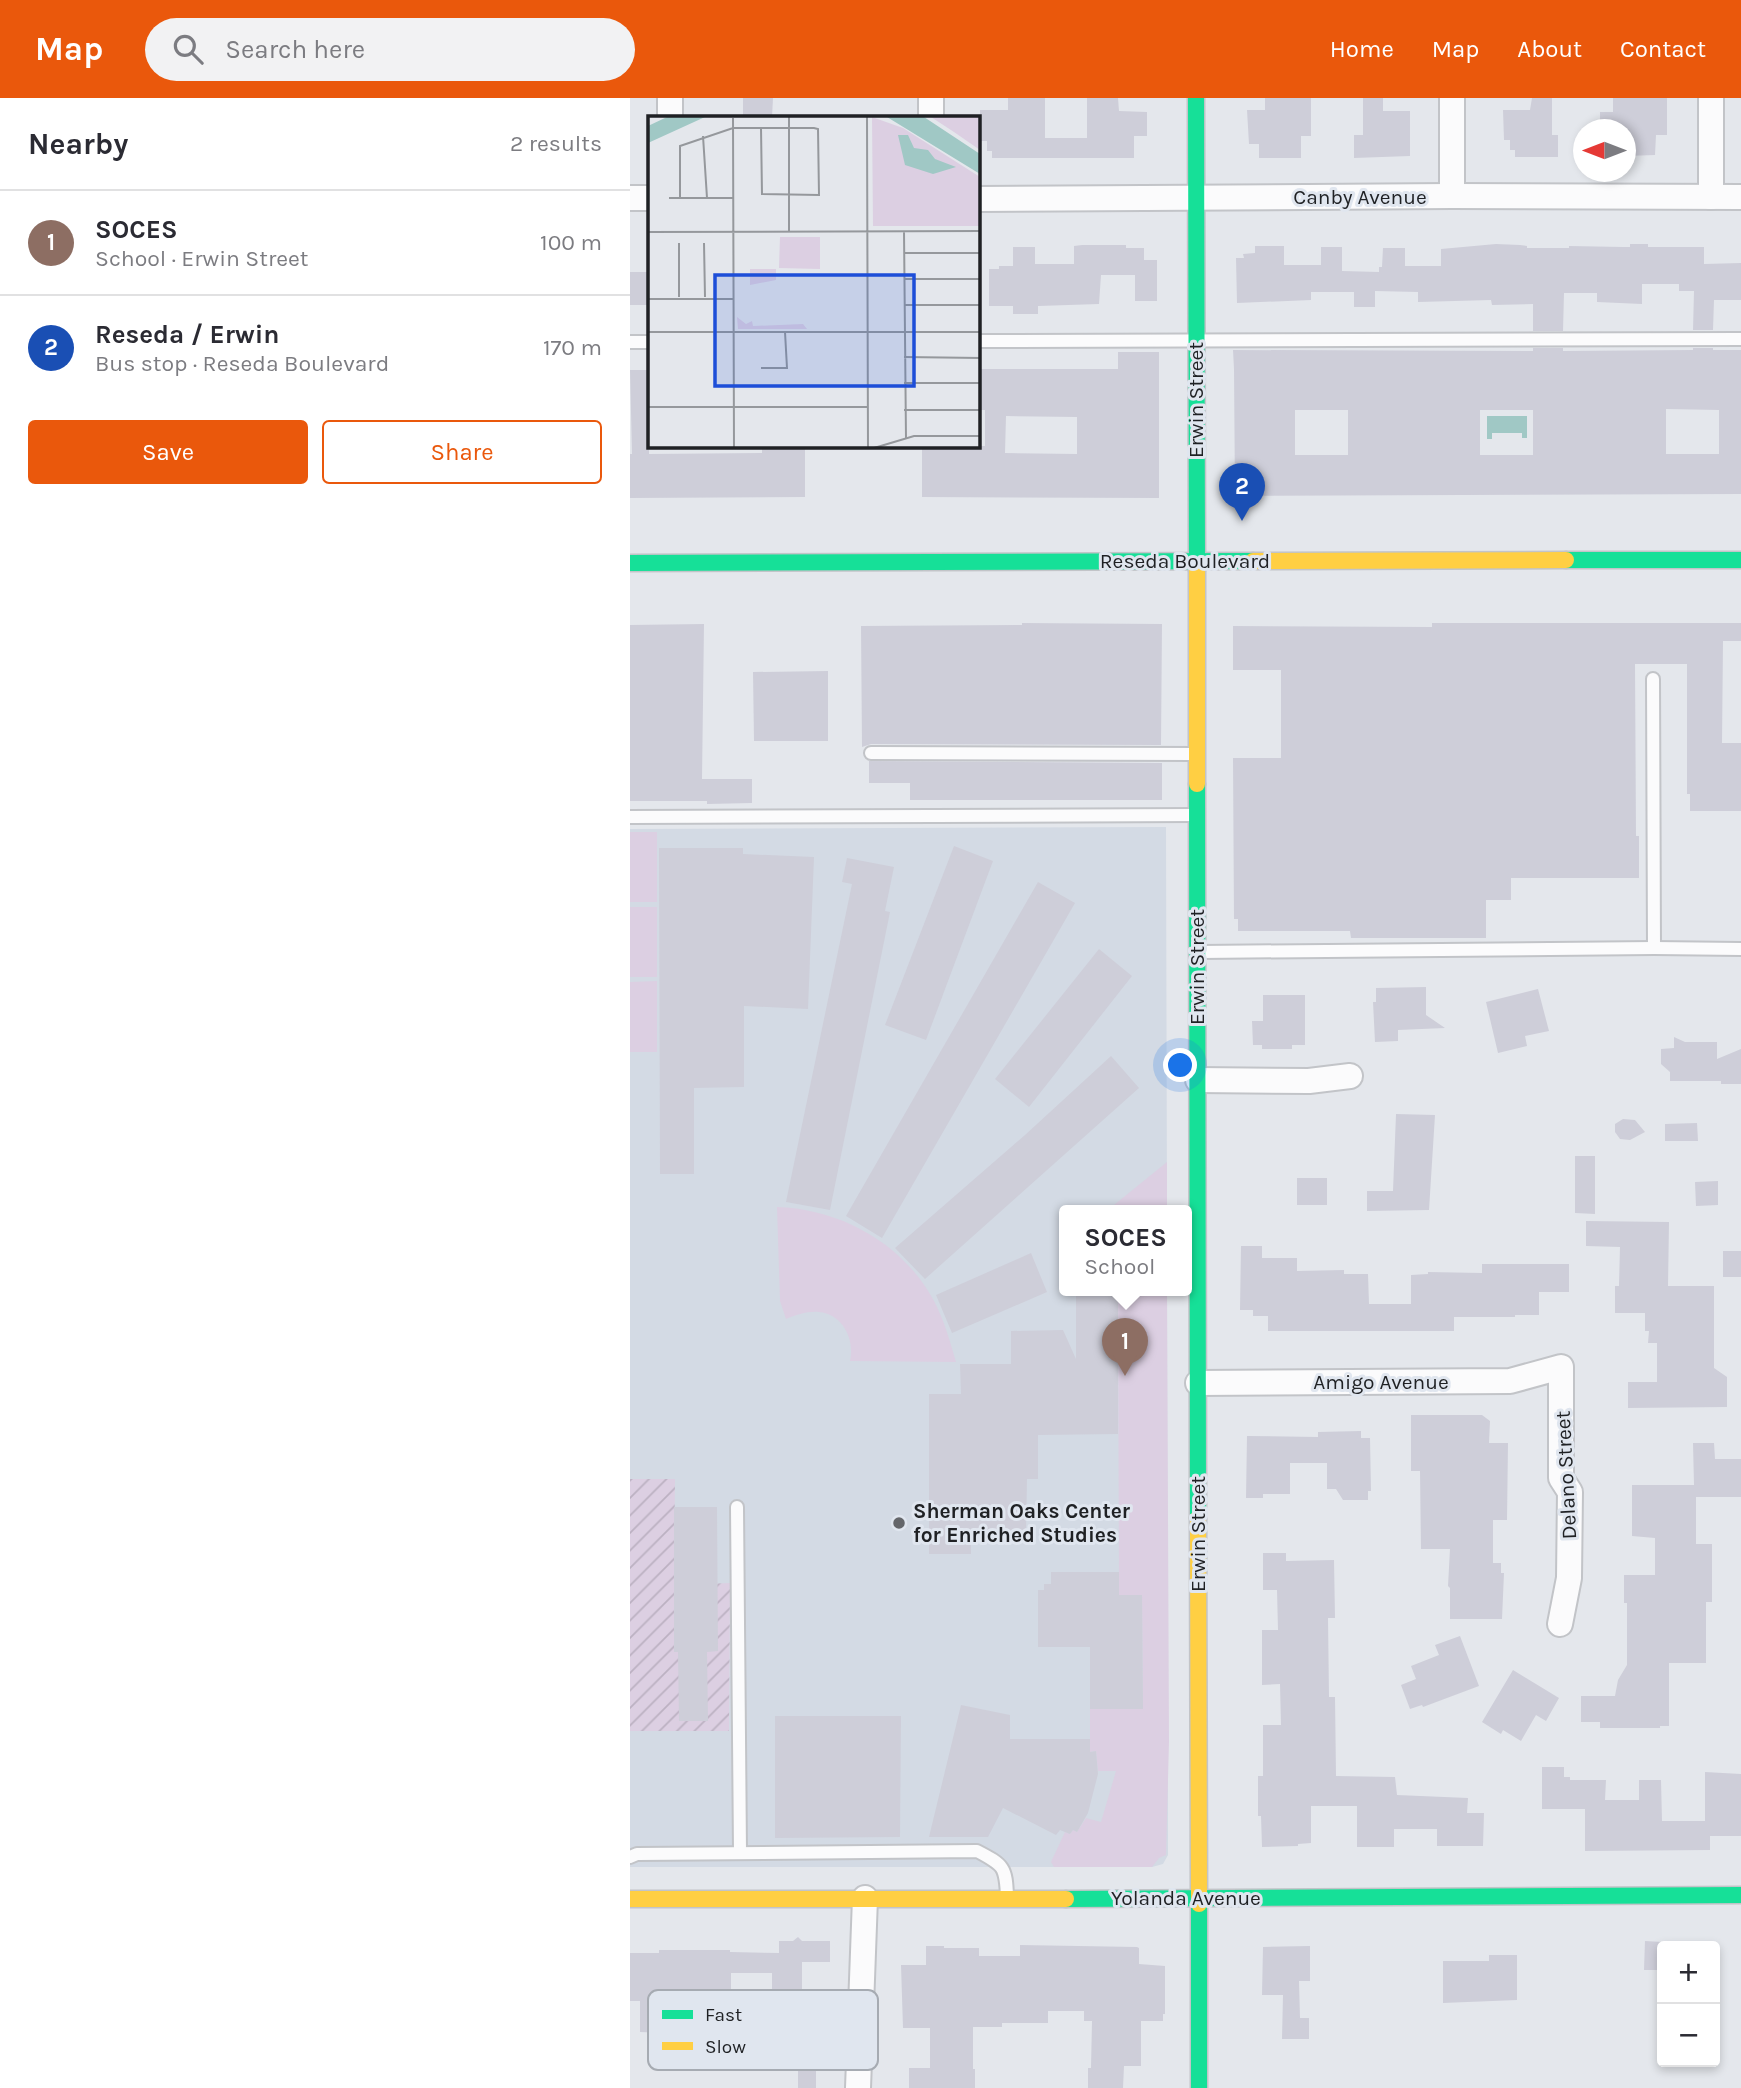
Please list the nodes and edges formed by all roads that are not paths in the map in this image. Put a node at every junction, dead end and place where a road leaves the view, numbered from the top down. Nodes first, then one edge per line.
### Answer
1 (670, 98) edge
2 (931, 98) edge
3 (1196, 98) edge
4 (1452, 98) edge
5 (1711, 98) edge
6 (670, 116) edge
7 (931, 116) edge
8 (1452, 196) junction
9 (1711, 197) junction
10 (1741, 197) edge
11 (630, 198) edge
12 (648, 198) edge
13 (1196, 198) junction
14 (980, 199) edge
15 (1741, 339) edge
16 (980, 341) edge
17 (1195, 341) junction
18 (630, 342) edge
19 (648, 342) edge
20 (1741, 561) edge
21 (1196, 562) junction
22 (630, 563) edge
23 (1653, 679) dead end
24 (871, 753) dead end
25 (1196, 754) junction
26 (1196, 816) junction
27 (630, 817) edge
28 (1654, 947) junction
29 (1741, 949) edge
30 (1197, 952) junction
31 (1350, 1076) dead end
32 (1198, 1080) junction
33 (1561, 1367) joint
34 (1198, 1383) junction
35 (737, 1507) dead end
36 (1560, 1624) dead end
37 (740, 1852) junction
38 (630, 1857) edge
39 (1741, 1895) edge
40 (865, 1898) junction
41 (1007, 1898) junction
42 (1198, 1898) junction
43 (630, 1899) edge
44 (862, 1990) edge
45 (859, 2070) edge
46 (858, 2088) edge
47 (1199, 2088) edge

1 - 6 street
2 - 7 street
3 - 13 street, Erwin Street
4 - 8 street
5 - 9 street
8 - 9 street, Canby Avenue
8 - 13 street, Canby Avenue
9 - 10 street, Canby Avenue
11 - 12 street
13 - 14 street, Canby Avenue
13 - 17 street, Erwin Street
15 - 17 lane
16 - 17 lane
17 - 21 street, Erwin Street
18 - 19 lane
20 - 21 street, Reseda Boulevard
21 - 22 street, Reseda Boulevard
21 - 25 street, Erwin Street
23 - 28 lane
24 - 25 lane
25 - 26 street, Erwin Street
26 - 27 lane
26 - 30 street, Erwin Street
28 - 29 lane
28 - 30 lane
30 - 32 street, Erwin Street
31 - 32 street
32 - 34 street, Erwin Street
33 - 34 street, Amigo Avenue
33 - 36 street, Delano Street
34 - 42 street, Erwin Street
35 - 37 lane
37 - 38 lane
37 - 41 lane
39 - 42 street, Yolanda Avenue
40 - 41 street, Yolanda Avenue
40 - 43 street, Yolanda Avenue
40 - 44 street
41 - 42 street, Yolanda Avenue
42 - 47 street, Erwin Street
45 - 46 street

